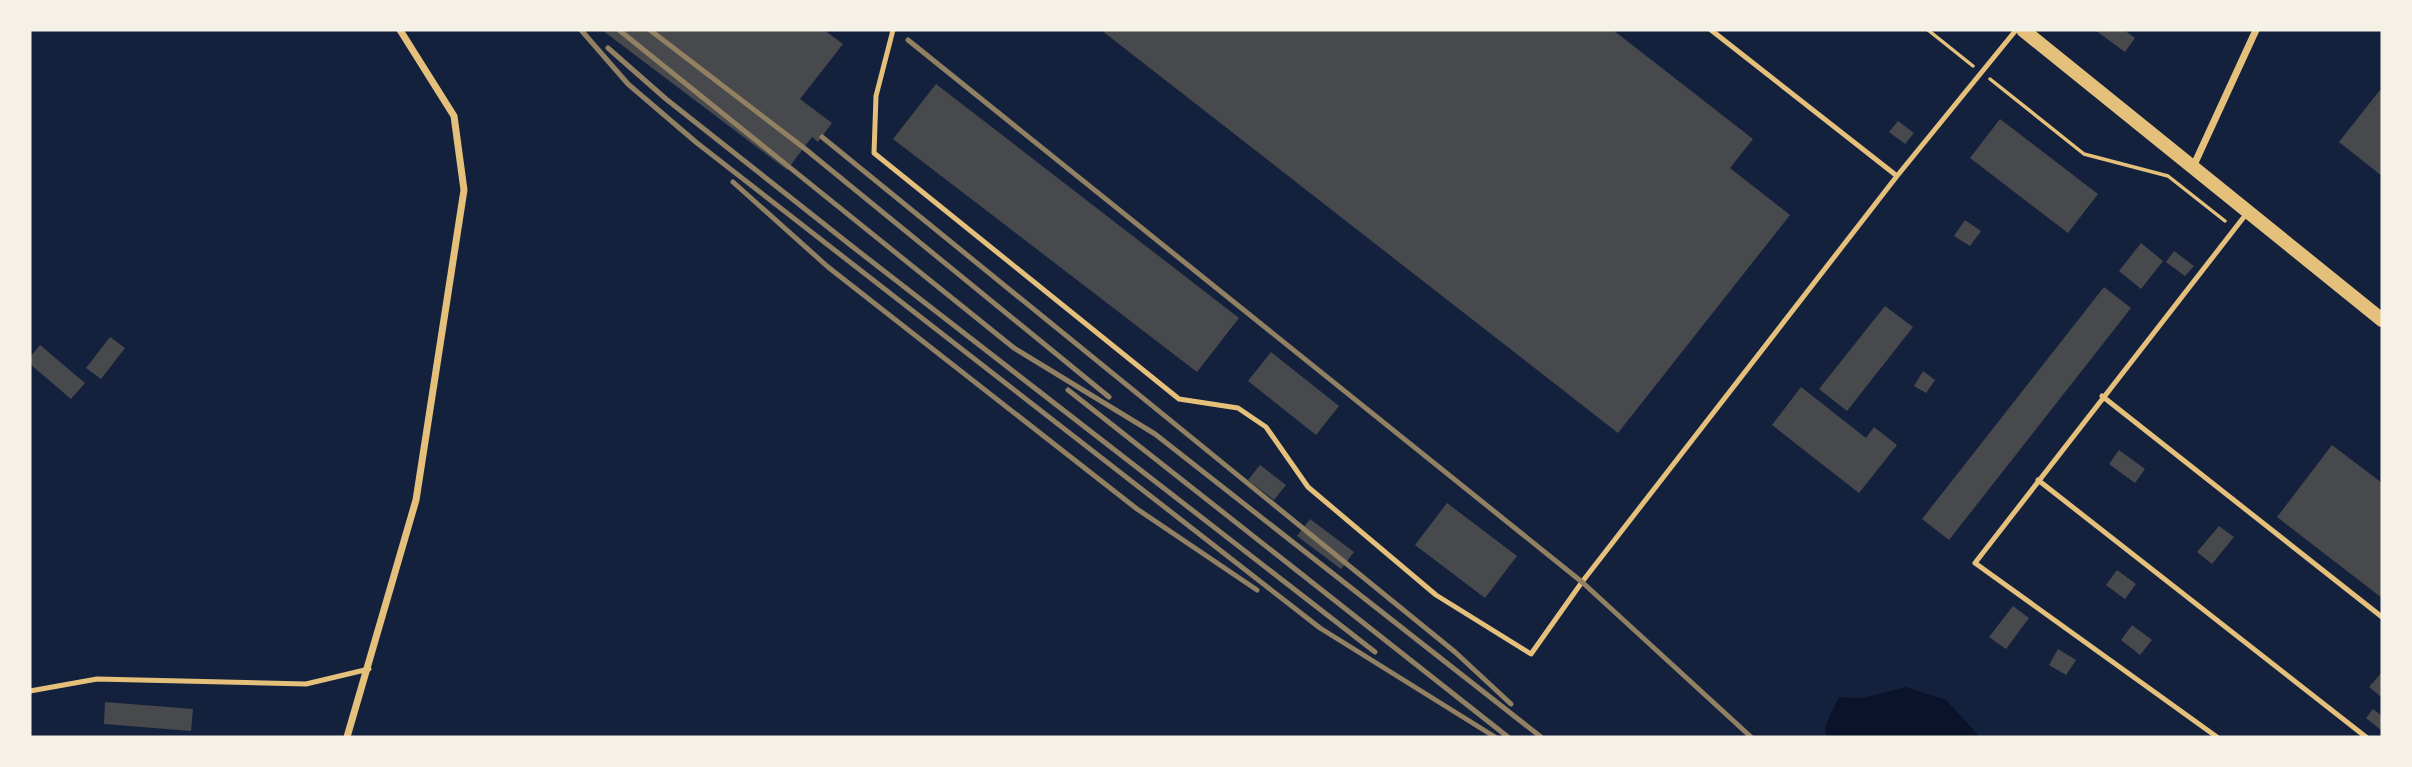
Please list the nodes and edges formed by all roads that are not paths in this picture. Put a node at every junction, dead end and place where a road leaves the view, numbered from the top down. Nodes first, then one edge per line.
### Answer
1 (400, 30) edge
2 (893, 30) edge
3 (1711, 30) edge
4 (2015, 30) edge
5 (2023, 30) edge
6 (2256, 30) edge
7 (2193, 167) junction
8 (1897, 176) junction
9 (2247, 213) junction
10 (2382, 320) edge
11 (2102, 396) junction
12 (2038, 480) junction
13 (2382, 617) edge
14 (369, 669) junction
15 (30, 691) edge
16 (347, 737) edge
17 (2217, 737) edge
18 (2366, 737) edge

1 - 14 street
2 - 8 lane
3 - 8 lane
4 - 8 lane
5 - 7 main road
6 - 7 street
7 - 9 main road
9 - 10 main road
9 - 11 lane
11 - 12 lane
11 - 13 lane
12 - 17 lane
12 - 18 lane
14 - 15 lane
14 - 16 street

